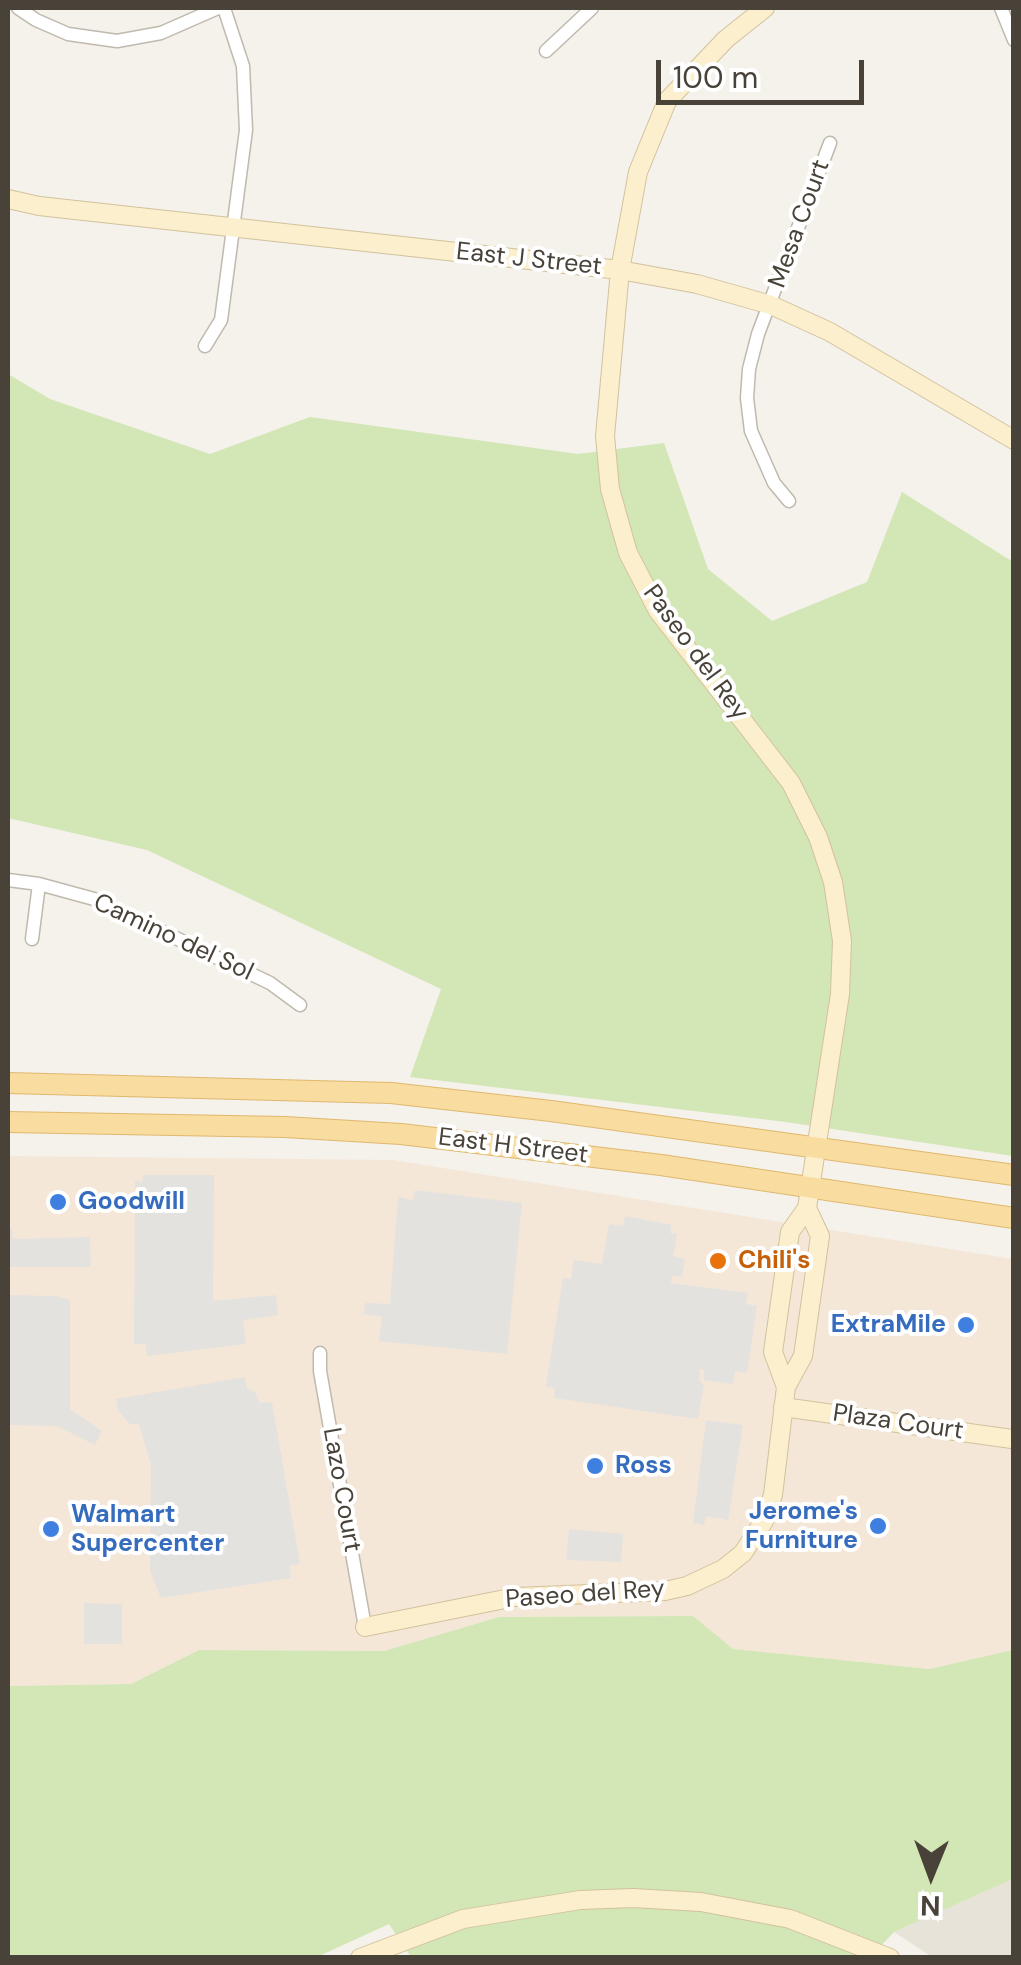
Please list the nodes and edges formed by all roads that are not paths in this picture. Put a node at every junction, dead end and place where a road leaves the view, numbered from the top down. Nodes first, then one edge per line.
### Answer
1 (18, 8) edge
2 (221, 8) edge
3 (592, 8) edge
4 (1001, 8) edge
5 (758, 9) edge
6 (1014, 40) edge
7 (546, 52) dead end
8 (830, 143) dead end
9 (8, 199) edge
10 (234, 228) junction
11 (620, 270) junction
12 (771, 304) junction
13 (205, 346) dead end
14 (1014, 440) edge
15 (789, 501) dead end
16 (8, 880) edge
17 (39, 884) junction
18 (32, 939) dead end
19 (300, 1005) dead end
20 (8, 1083) edge
21 (8, 1122) edge
22 (818, 1148) junction
23 (1014, 1174) edge
24 (809, 1198) junction
25 (1014, 1218) edge
26 (320, 1354) dead end
27 (786, 1387) junction
28 (783, 1407) junction
29 (1013, 1439) edge
30 (365, 1627) joint
31 (360, 1958) edge
32 (890, 1958) edge

1 - 2 street
2 - 10 street
3 - 7 street
4 - 6 street
5 - 11 street, Paseo del Rey
8 - 12 street, Mesa Court
9 - 10 street, East J Street
10 - 11 street, East J Street
10 - 13 street
11 - 12 street, East J Street
11 - 22 street, Paseo del Rey
12 - 14 street, East J Street
12 - 15 street, Mesa Court
16 - 17 street, Camino del Sol
17 - 18 street
17 - 19 street, Camino del Sol
20 - 22 main road, East H Street
21 - 24 main road, East H Street
22 - 23 main road, East H Street
22 - 24 street, Paseo del Rey
24 - 25 main road, East H Street
24 - 27 street, Paseo del Rey
24 - 27 street, Paseo del Rey
26 - 30 street, Lazo Court
27 - 28 street, Paseo del Rey
28 - 29 street, Plaza Court
28 - 30 street, Paseo del Rey
31 - 32 street

